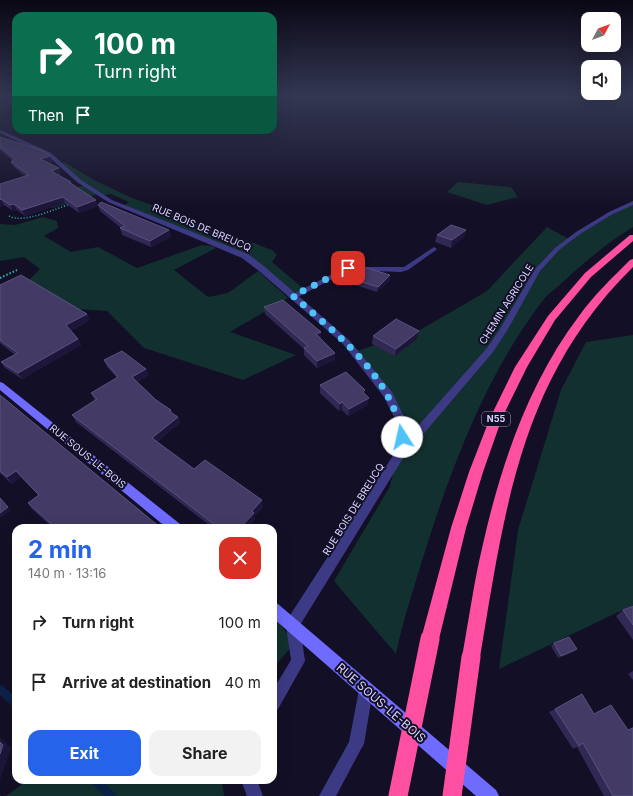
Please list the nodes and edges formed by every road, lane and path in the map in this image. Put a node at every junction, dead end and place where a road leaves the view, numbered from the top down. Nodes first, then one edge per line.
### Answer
1 (6, 133) edge
2 (633, 203) edge
3 (71, 204) edge
4 (9, 216) dead end
5 (633, 238) edge
6 (434, 250) dead end
7 (633, 262) edge
8 (17, 270) dead end
9 (0, 278) edge
10 (293, 296) junction
11 (0, 385) edge
12 (399, 455) junction
13 (171, 524) edge
14 (277, 612) edge
15 (292, 625) junction
16 (366, 690) junction
17 (277, 697) edge
18 (250, 784) edge
19 (255, 796) edge
20 (327, 796) edge
21 (398, 796) edge
22 (452, 796) edge
23 (490, 796) edge

1 - 10 street, RUE BOIS DE BREUCQ
2 - 12 lane, CHEMIN AGRICOLE
3 - 4 path
5 - 21 highway, N55, bridge
6 - 10 lane
7 - 22 highway, N55, bridge
8 - 9 path
10 - 12 street, RUE BOIS DE BREUCQ
11 - 13 street, RUE SOUS-LE-BOIS
12 - 15 street, RUE BOIS DE BREUCQ
14 - 15 street, RUE SOUS-LE-BOIS
15 - 16 street, RUE SOUS-LE-BOIS
15 - 17 lane
16 - 20 lane
16 - 23 street, RUE SOUS-LE-BOIS
18 - 19 lane

